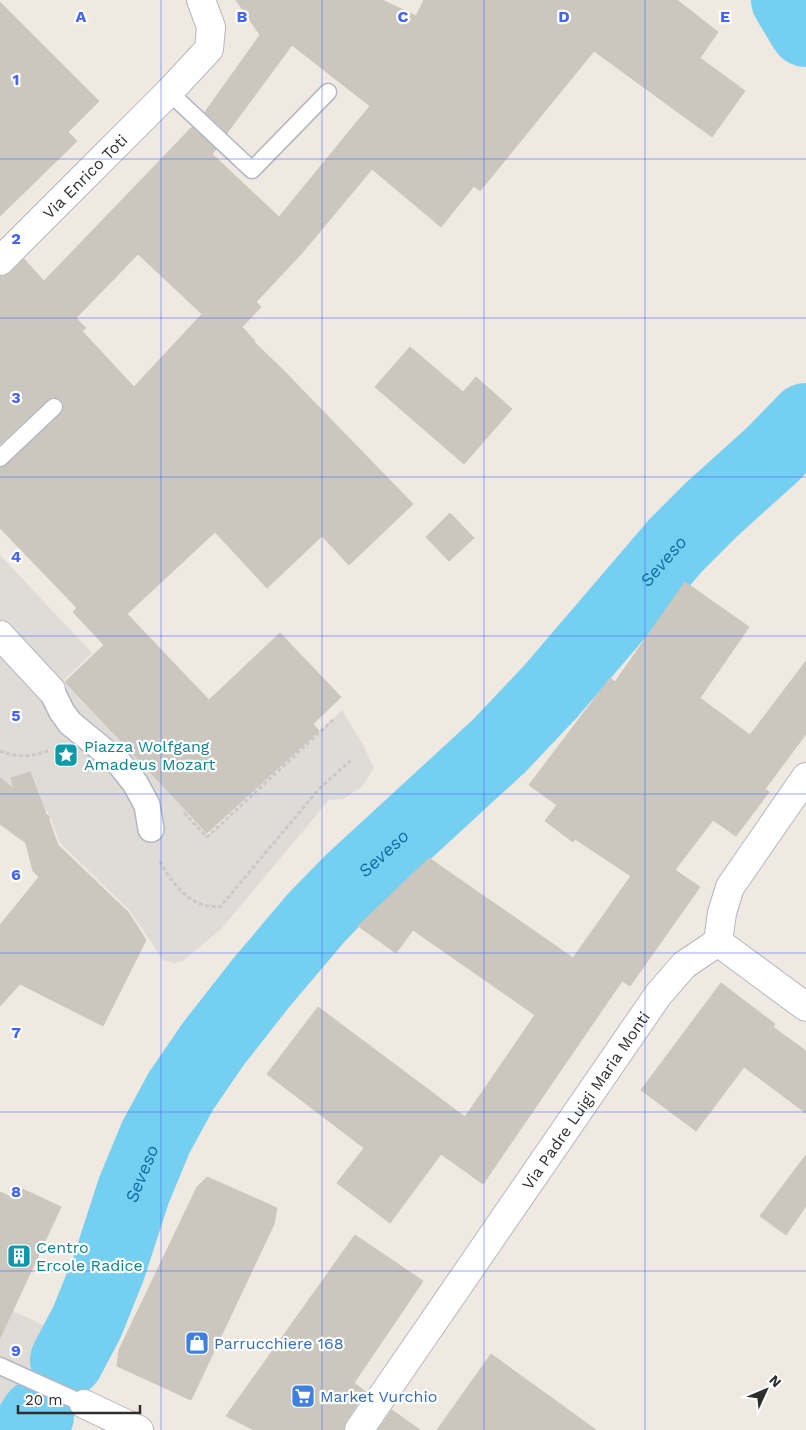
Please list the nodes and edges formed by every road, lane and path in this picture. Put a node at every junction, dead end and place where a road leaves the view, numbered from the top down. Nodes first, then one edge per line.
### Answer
1 (201, 0) edge
2 (170, 92) junction
3 (328, 92) dead end
4 (0, 261) edge
5 (54, 407) dead end
6 (0, 458) edge
7 (0, 635) edge
8 (51, 690) joint
9 (334, 719) dead end
10 (70, 723) junction
11 (0, 751) edge
12 (351, 760) dead end
13 (806, 777) edge
14 (182, 810) dead end
15 (151, 829) dead end
16 (164, 871) dead end
17 (718, 942) junction
18 (806, 1006) edge
19 (0, 1366) edge
20 (84, 1404) joint
21 (139, 1430) edge
22 (359, 1430) edge

1 - 2 street, Via Enrico Toti
2 - 3 lane
2 - 4 street, Via Enrico Toti
5 - 6 lane
7 - 8 street
8 - 10 street
9 - 14 path
10 - 11 path
10 - 15 street
12 - 16 path
13 - 17 street
17 - 18 street
17 - 22 street, Via Padre Luigi Maria Monti
19 - 20 lane
20 - 21 street

